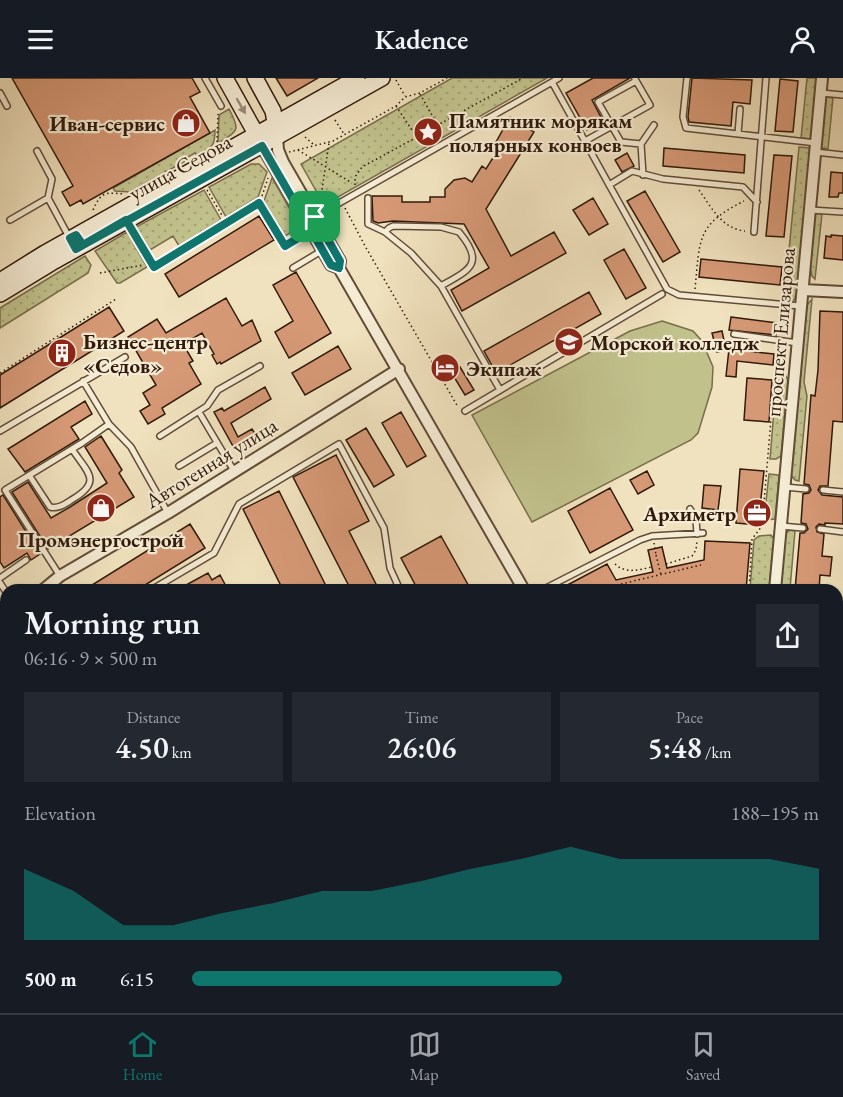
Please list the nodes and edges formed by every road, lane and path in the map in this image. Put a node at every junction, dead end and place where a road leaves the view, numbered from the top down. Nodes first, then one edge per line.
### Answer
1 (205, 78) edge
2 (225, 78) edge
3 (255, 78) edge
4 (357, 78) edge
5 (447, 78) edge
6 (523, 78) edge
7 (559, 78) edge
8 (687, 78) edge
9 (766, 78) edge
10 (822, 78) edge
11 (389, 79) edge
12 (635, 79) edge
13 (552, 82) junction
14 (0, 93) edge
15 (420, 93) junction
16 (821, 93) junction
17 (843, 95) edge
18 (405, 97) junction
19 (7, 106) dead end
20 (221, 106) joint
21 (396, 106) junction
22 (740, 110) dead end
23 (332, 115) dead end
24 (435, 120) junction
25 (438, 125) junction
26 (654, 125) dead end
27 (611, 127) junction
28 (276, 130) junction
29 (301, 133) dead end
30 (414, 133) junction
31 (738, 134) junction
32 (344, 135) junction
33 (417, 137) junction
34 (763, 137) junction
35 (260, 139) junction
36 (585, 141) junction
37 (329, 142) junction
38 (641, 144) junction
39 (313, 145) junction
40 (216, 146) dead end
41 (816, 147) junction
42 (297, 149) junction
43 (37, 151) dead end
44 (290, 152) dead end
45 (843, 155) edge
46 (326, 168) junction
47 (270, 171) dead end
48 (643, 175) junction
49 (693, 183) junction
50 (354, 184) junction
51 (609, 185) junction
52 (205, 187) dead end
53 (358, 192) junction
54 (131, 194) dead end
55 (104, 195) junction
56 (48, 198) junction
57 (368, 198) dead end
58 (755, 199) junction
59 (107, 200) dead end
60 (259, 203) junction
61 (343, 203) dead end
62 (810, 210) junction
63 (843, 212) edge
64 (717, 216) junction
65 (90, 217) dead end
66 (10, 220) dead end
67 (126, 220) junction
68 (314, 220) junction
69 (226, 223) junction
70 (385, 232) junction
71 (754, 232) joint
72 (76, 242) junction
73 (327, 248) junction
74 (152, 263) junction
75 (293, 268) dead end
76 (100, 273) dead end
77 (0, 280) edge
78 (441, 286) junction
79 (803, 290) junction
80 (843, 292) edge
81 (0, 294) edge
82 (662, 294) dead end
83 (694, 297) junction
84 (116, 299) dead end
85 (781, 304) junction
86 (802, 306) junction
87 (734, 333) dead end
88 (778, 341) junction
89 (798, 343) junction
90 (124, 357) dead end
91 (260, 366) dead end
92 (399, 369) junction
93 (0, 373) edge
94 (83, 381) junction
95 (500, 390) junction
96 (455, 403) dead end
97 (465, 411) dead end
98 (199, 412) junction
99 (110, 424) junction
100 (0, 431) edge
101 (160, 436) dead end
102 (218, 443) junction
103 (72, 449) junction
104 (179, 466) dead end
105 (234, 471) junction
106 (29, 475) junction
107 (785, 487) junction
108 (806, 489) dead end
109 (823, 490) dead end
110 (843, 492) edge
111 (690, 509) dead end
112 (168, 513) junction
113 (781, 526) junction
114 (803, 528) dead end
115 (820, 529) dead end
116 (843, 532) edge
117 (700, 534) junction
118 (655, 549) dead end
119 (609, 555) junction
120 (27, 560) dead end
121 (666, 564) dead end
122 (701, 565) dead end
123 (652, 567) dead end
124 (661, 575) junction
125 (0, 578) edge
126 (52, 584) edge
127 (55, 584) edge
128 (161, 584) edge
129 (397, 584) edge
130 (521, 584) edge
131 (553, 584) edge
132 (621, 584) dead end
133 (749, 584) edge
134 (776, 584) edge

1 - 20 lane
2 -> 35 main road
3 - 28 main road
4 - 28 main road, улица Седова
5 - 15 path
6 - 25 path
7 - 13 lane
8 - 31 lane
9 - 34 lane
10 - 16 street, проспект Елизарова
11 - 18 path
11 - 28 main road, улица Седова
12 - 27 lane
12 - 27 lane
13 - 36 lane
13 - 53 lane
14 - 19 lane
15 - 18 path
15 - 24 path
16 - 17 lane
16 - 41 street, проспект Елизарова
18 - 21 path
20 - 40 path
21 - 30 path
21 - 32 path
22 - 31 lane
23 - 32 path
24 - 25 path
24 - 30 path
25 - 33 path
26 - 38 lane
27 - 36 lane
27 - 38 lane
28 - 35 main road, улица Седова
28 - 68 street
29 - 39 path
30 - 33 path
31 - 34 lane
32 - 37 path
33 - 50 path
34 - 41 lane
34 - 58 lane
35 - 67 main road, улица Седова
35 - 68 street
35 - 72 main road, улица Седова
36 - 51 lane
37 - 39 path
37 - 46 path
38 - 48 lane
39 - 42 path
41 - 45 lane
41 - 62 street, проспект Елизарова
42 - 44 path
42 - 46 path
43 - 56 lane
46 - 50 path
46 - 68 path
47 - 60 path
48 - 49 lane
48 - 51 lane
49 - 58 lane
49 - 64 path
50 - 53 path
51 - 83 lane
52 - 69 path
53 - 68 lane
54 - 55 path
55 - 59 path
55 - 65 path
56 - 66 lane
56 - 72 lane
57 - 70 lane
58 - 64 path
58 - 71 lane
60 - 68 lane
60 - 69 lane
61 - 96 path
62 - 63 lane
62 - 79 street, проспект Елизарова
64 - 71 path
64 - 83 path
67 - 72 main road, улица Седова
67 - 74 lane
68 - 73 street
69 - 74 lane
70 - 78 lane
70 - 78 lane
72 - 77 main road, улица Седова
72 - 81 main road, улица Седова
73 - 75 lane
73 - 92 street
74 - 76 path
78 - 95 lane
79 - 80 street
79 - 86 street, проспект Елизарова
82 - 95 lane
83 - 85 lane
84 - 93 path
85 - 86 lane
85 - 88 path
86 - 89 street, проспект Елизарова
87 - 88 lane
88 - 89 lane
88 - 133 path
89 - 107 street, проспект Елизарова
90 - 94 lane
91 - 98 lane
92 - 105 street, Автогенная улица
92 - 130 street
94 - 99 lane
94 - 100 lane
95 - 97 lane
98 - 101 lane
98 - 102 lane
99 - 103 lane
99 - 112 lane
102 - 104 lane
102 - 105 lane
103 - 106 lane
103 - 106 lane
105 - 112 street, Автогенная улица
106 - 126 lane
107 - 108 lane
107 - 113 street, проспект Елизарова
109 - 110 lane
111 - 117 lane
112 - 127 street, Автогенная улица
113 - 114 lane
113 - 134 street, проспект Елизарова
115 - 116 lane
117 - 119 lane
117 - 121 path
118 - 124 path, bridge
119 - 123 path
119 - 131 lane
120 - 125 lane
122 - 124 path
124 - 132 path
128 - 129 lane

